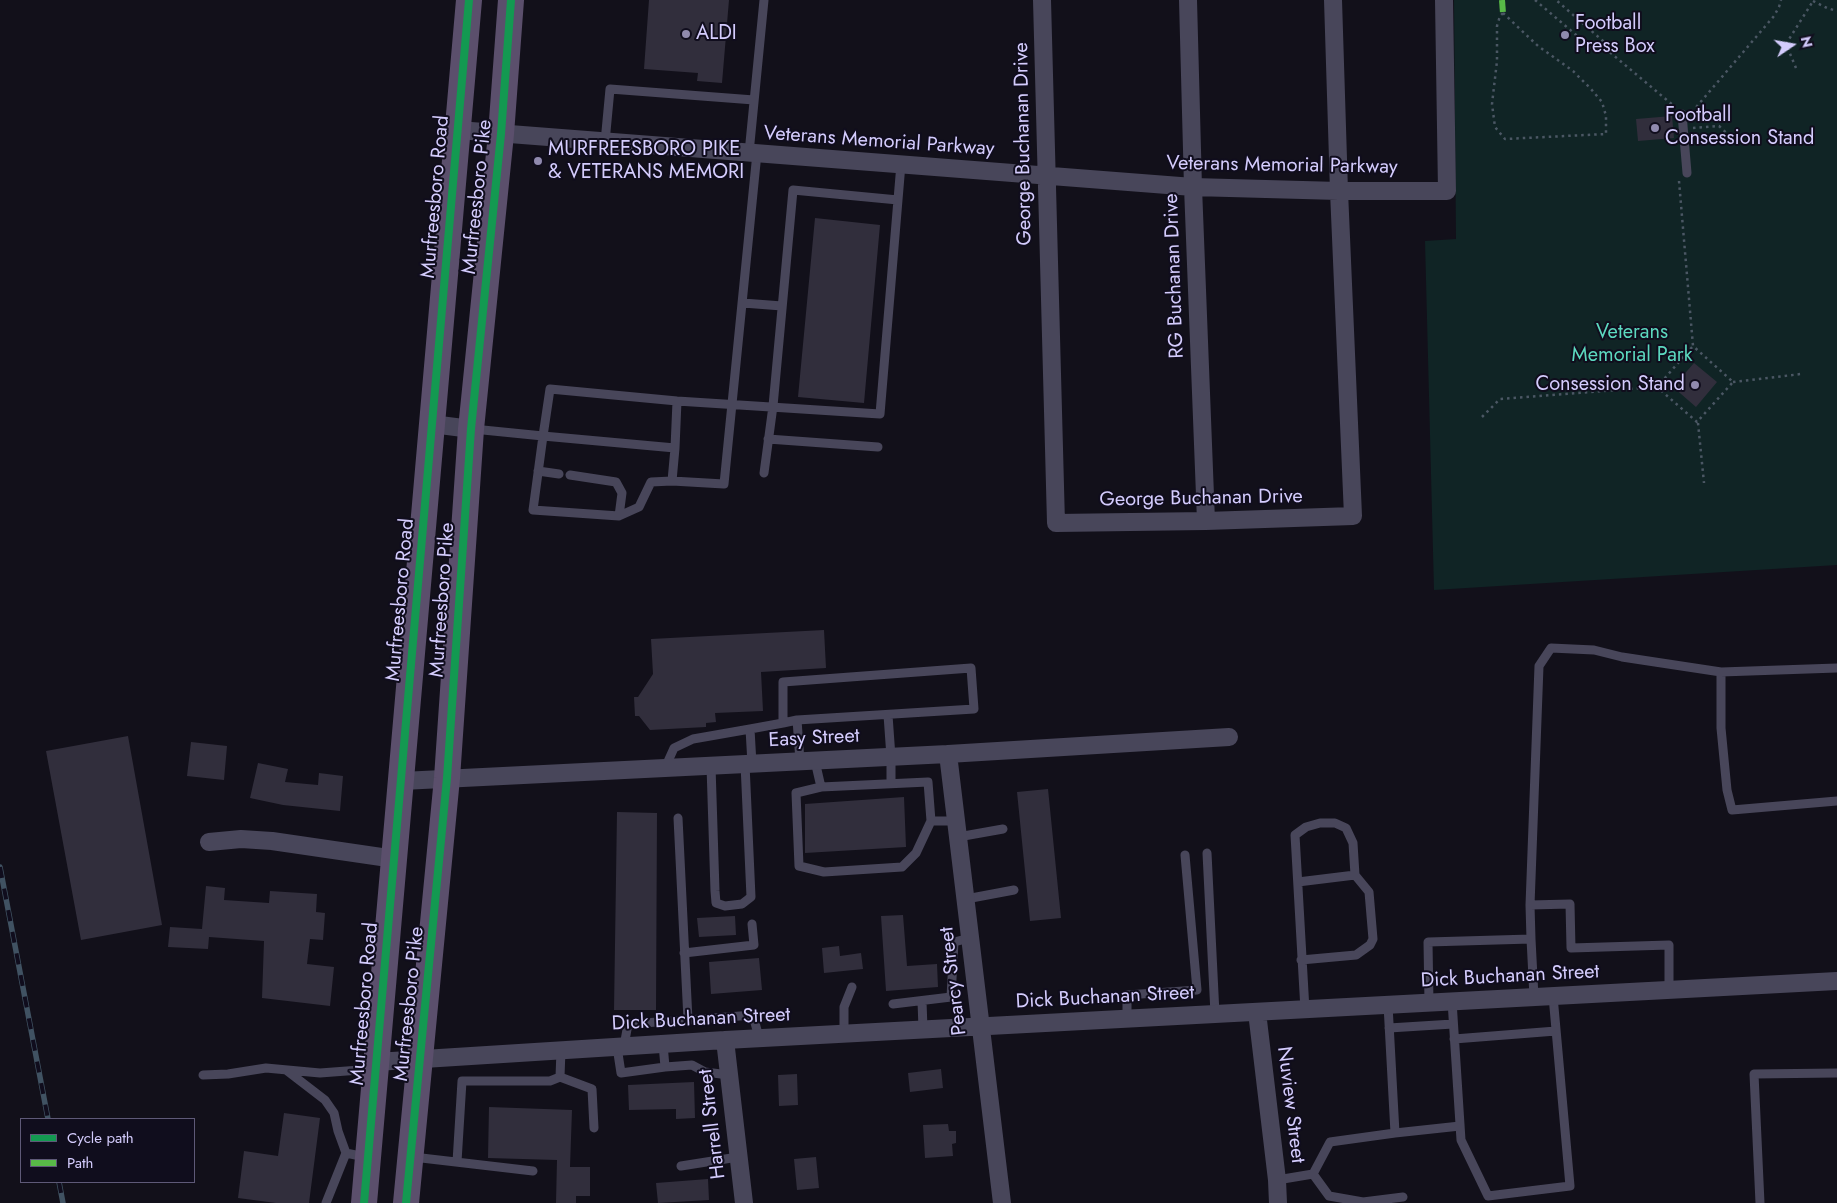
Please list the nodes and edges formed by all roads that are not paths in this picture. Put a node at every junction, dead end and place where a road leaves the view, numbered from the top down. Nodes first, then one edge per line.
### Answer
1 (469, 0) edge
2 (511, 0) edge
3 (764, 0) edge
4 (1042, 0) edge
5 (1188, 0) edge
6 (1333, 0) edge
7 (1444, 0) edge
8 (754, 100) junction
9 (1683, 122) road end
10 (458, 130) junction
11 (501, 134) junction
12 (605, 142) junction
13 (753, 153) junction
14 (901, 164) junction
15 (1683, 174) road end
16 (1046, 176) junction
17 (1192, 187) junction
18 (1339, 191) junction
19 (898, 200) junction
20 (743, 303) junction
21 (782, 306) junction
22 (677, 401) junction
23 (733, 404) junction
24 (773, 406) junction
25 (432, 424) junction
26 (471, 429) junction
27 (543, 436) junction
28 (768, 439) junction
29 (878, 447) dead end
30 (675, 448) junction
31 (538, 470) junction
32 (764, 473) dead end
33 (559, 474) dead end
34 (570, 475) dead end
35 (672, 481) junction
36 (619, 516) junction
37 (1206, 521) junction
38 (1837, 668) edge
39 (1722, 672) junction
40 (888, 715) junction
41 (797, 720) junction
42 (783, 723) junction
43 (750, 729) junction
44 (1229, 737) dead end
45 (948, 754) junction
46 (891, 757) junction
47 (807, 761) junction
48 (748, 764) junction
49 (711, 766) junction
50 (665, 768) junction
51 (447, 778) junction
52 (402, 781) junction
53 (891, 783) junction
54 (821, 787) junction
55 (1837, 801) edge
56 (678, 818) dead end
57 (931, 821) junction
58 (957, 829) junction
59 (1004, 829) dead end
60 (209, 842) dead end
61 (1207, 853) dead end
62 (1185, 855) dead end
63 (394, 859) junction
64 (1355, 875) junction
65 (1298, 882) junction
66 (1014, 890) dead end
67 (966, 899) junction
68 (1530, 905) junction
69 (752, 924) dead end
70 (970, 938) junction
71 (1530, 939) junction
72 (684, 953) junction
73 (1302, 960) junction
74 (1837, 981) edge
75 (852, 987) dead end
76 (1669, 990) junction
77 (1553, 996) junction
78 (1534, 997) junction
79 (922, 1001) junction
80 (1452, 1001) junction
81 (1429, 1003) junction
82 (892, 1004) dead end
83 (1388, 1005) junction
84 (1304, 1010) junction
85 (1257, 1012) junction
86 (1215, 1014) junction
87 (1127, 1018) junction
88 (688, 1020) junction
89 (1453, 1024) junction
90 (981, 1026) junction
91 (1389, 1028) junction
92 (922, 1029) junction
93 (1556, 1031) junction
94 (844, 1033) junction
95 (759, 1038) junction
96 (1454, 1039) junction
97 (725, 1040) junction
98 (664, 1044) junction
99 (620, 1046) junction
100 (561, 1050) junction
101 (421, 1059) junction
102 (376, 1065) junction
103 (665, 1067) junction
104 (286, 1070) junction
105 (1837, 1073) edge
106 (203, 1075) dead end
107 (729, 1076) junction
108 (560, 1077) junction
109 (1460, 1126) junction
110 (594, 1128) dead end
111 (1394, 1133) junction
112 (357, 1155) junction
113 (738, 1156) junction
114 (410, 1157) junction
115 (457, 1162) junction
116 (681, 1166) dead end
117 (533, 1171) dead end
118 (1314, 1174) junction
119 (1278, 1180) junction
120 (1403, 1197) dead end
121 (326, 1203) edge
122 (364, 1203) edge
123 (406, 1203) edge
124 (744, 1203) edge
125 (1002, 1203) edge
126 (1278, 1203) edge
127 (1760, 1203) edge

1 - 10 main road, Murfreesboro Road
2 - 11 main road, Murfreesboro Pike
3 - 8 lane
4 - 16 street, George Buchanan Drive
5 - 17 street, RG Buchanan Drive
6 - 18 street, George Buchanan Drive
7 - 18 street, Veterans Memorial Parkway
8 - 12 lane
8 - 13 lane
9 - 15 lane
10 - 11 street, Veterans Memorial Parkway
10 - 25 main road, Murfreesboro Road
11 - 12 street, Veterans Memorial Parkway
11 - 26 main road, Murfreesboro Pike
12 - 13 street, Veterans Memorial Parkway
13 - 14 street, Veterans Memorial Parkway
13 - 20 lane
14 - 16 street, Veterans Memorial Parkway
14 - 19 lane
16 - 17 street, Veterans Memorial Parkway
16 - 37 street, George Buchanan Drive
17 - 18 street, Veterans Memorial Parkway
17 - 37 street, RG Buchanan Drive
18 - 37 street, George Buchanan Drive
19 - 21 lane
19 - 24 lane
20 - 21 lane
20 - 23 lane
21 - 24 lane
22 - 23 lane
22 - 27 lane
22 - 30 lane
23 - 24 lane
23 - 35 lane
24 - 28 lane
25 - 26 street
25 - 52 main road, Murfreesboro Road
26 - 27 lane
26 - 51 main road, Murfreesboro Pike
27 - 30 lane
27 - 31 lane
28 - 29 lane
28 - 32 lane
30 - 35 lane
31 - 33 lane
31 - 36 lane
34 - 36 lane
35 - 36 lane
38 - 39 lane
39 - 55 lane
39 - 68 lane
40 - 41 lane
40 - 42 lane
40 - 46 lane
41 - 42 lane
41 - 47 lane
42 - 43 lane
43 - 48 lane
43 - 50 lane
44 - 45 street, Easy Street
45 - 46 street, Easy Street
45 - 58 street, Pearcy Street
46 - 47 street, Easy Street
46 - 53 lane
47 - 48 street, Easy Street
47 - 54 lane
48 - 49 street, Easy Street
48 - 49 lane
49 - 50 street, Easy Street
50 - 51 street, Easy Street
51 - 52 street, Easy Street
51 - 101 main road, Murfreesboro Pike
52 - 63 main road, Murfreesboro Road
53 - 54 lane
53 - 57 lane
54 - 57 lane
56 - 72 lane
57 - 58 lane
58 - 59 lane
58 - 67 street, Pearcy Street
60 - 63 street
61 - 86 lane
62 - 87 lane
63 - 102 main road, Murfreesboro Road
64 - 65 lane
64 - 65 lane
64 - 73 lane
65 - 73 lane
66 - 67 lane
67 - 70 street, Pearcy Street
68 - 71 lane
68 - 76 lane
69 - 72 lane
70 - 79 lane
70 - 90 street, Pearcy Street
71 - 78 lane
71 - 81 lane
72 - 88 lane
73 - 84 lane
74 - 76 street, Dick Buchanan Street
75 - 94 lane
76 - 77 street, Dick Buchanan Street
77 - 78 street, Dick Buchanan Street
77 - 93 lane
78 - 80 street, Dick Buchanan Street
79 - 82 lane
79 - 92 lane
80 - 81 street, Dick Buchanan Street
80 - 89 lane
81 - 83 street, Dick Buchanan Street
83 - 84 street, Dick Buchanan Street
83 - 91 lane
84 - 85 street, Dick Buchanan Street
85 - 86 street, Dick Buchanan Street
85 - 119 street, Nuview Street
86 - 87 street, Dick Buchanan Street
87 - 90 street, Dick Buchanan Street
88 - 95 lane
88 - 99 lane
89 - 91 lane
89 - 96 lane
90 - 92 street, Dick Buchanan Street
90 - 125 street, Pearcy Street
91 - 111 lane
92 - 94 street, Dick Buchanan Street
93 - 96 lane
93 - 109 lane
94 - 95 street, Dick Buchanan Street
95 - 97 street, Dick Buchanan Street
96 - 109 lane
97 - 98 street, Dick Buchanan Street
97 - 107 street, Harrell Street
98 - 99 street, Dick Buchanan Street
98 - 103 lane
99 - 100 street, Dick Buchanan Street
99 - 103 lane
100 - 101 street, Dick Buchanan Street
100 - 108 lane
101 - 102 street, Dick Buchanan Street
101 - 114 main road, Murfreesboro Pike
102 - 104 lane
102 - 112 main road, Murfreesboro Road
103 - 107 lane
104 - 106 lane
104 - 112 lane
105 - 127 lane
107 - 113 street, Harrell Street
108 - 110 lane
108 - 115 lane
109 - 111 lane
111 - 118 lane
112 - 121 lane
112 - 122 main road, Murfreesboro Road
113 - 116 lane
113 - 124 street, Harrell Street
114 - 115 lane
114 - 123 main road, Murfreesboro Pike
115 - 117 lane
118 - 119 lane
118 - 120 lane
119 - 126 street, Nuview Street

